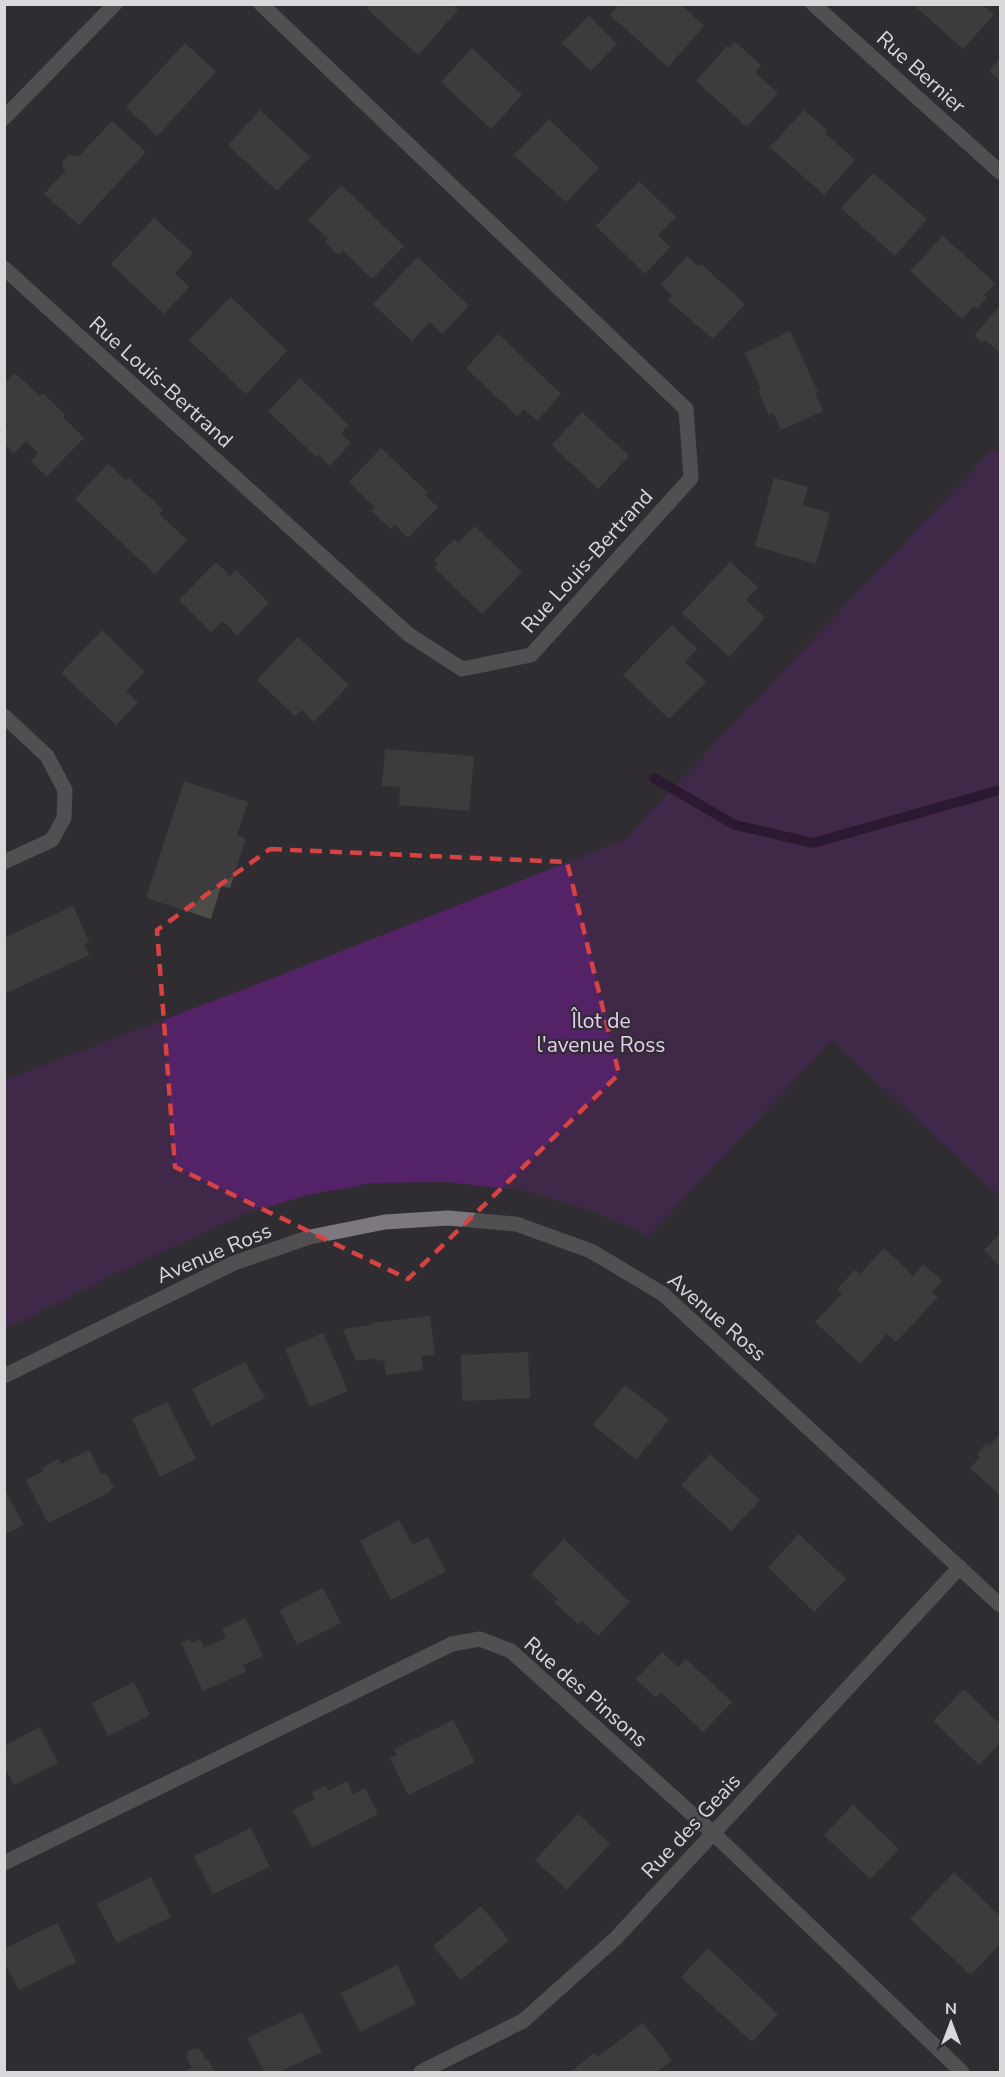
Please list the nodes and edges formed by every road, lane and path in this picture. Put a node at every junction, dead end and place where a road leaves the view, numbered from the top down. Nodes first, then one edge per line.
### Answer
1 (115, 4) edge
2 (261, 4) edge
3 (813, 4) edge
4 (4, 118) edge
5 (1000, 172) edge
6 (4, 268) edge
7 (4, 716) edge
8 (4, 862) edge
9 (4, 1376) edge
10 (960, 1567) junction
11 (1000, 1605) edge
12 (713, 1833) junction
13 (4, 1863) edge
14 (421, 2073) edge
15 (962, 2073) edge

1 - 4 street
2 - 6 street, Rue Louis-Bertrand
3 - 5 street, Rue Bernier
7 - 8 street
9 - 10 street, Avenue Ross
10 - 11 street, Avenue Ross
10 - 12 street, Rue des Geais
12 - 13 street, Rue des Pinsons
12 - 14 street, Rue des Geais
12 - 15 street, Rue des Pinsons

